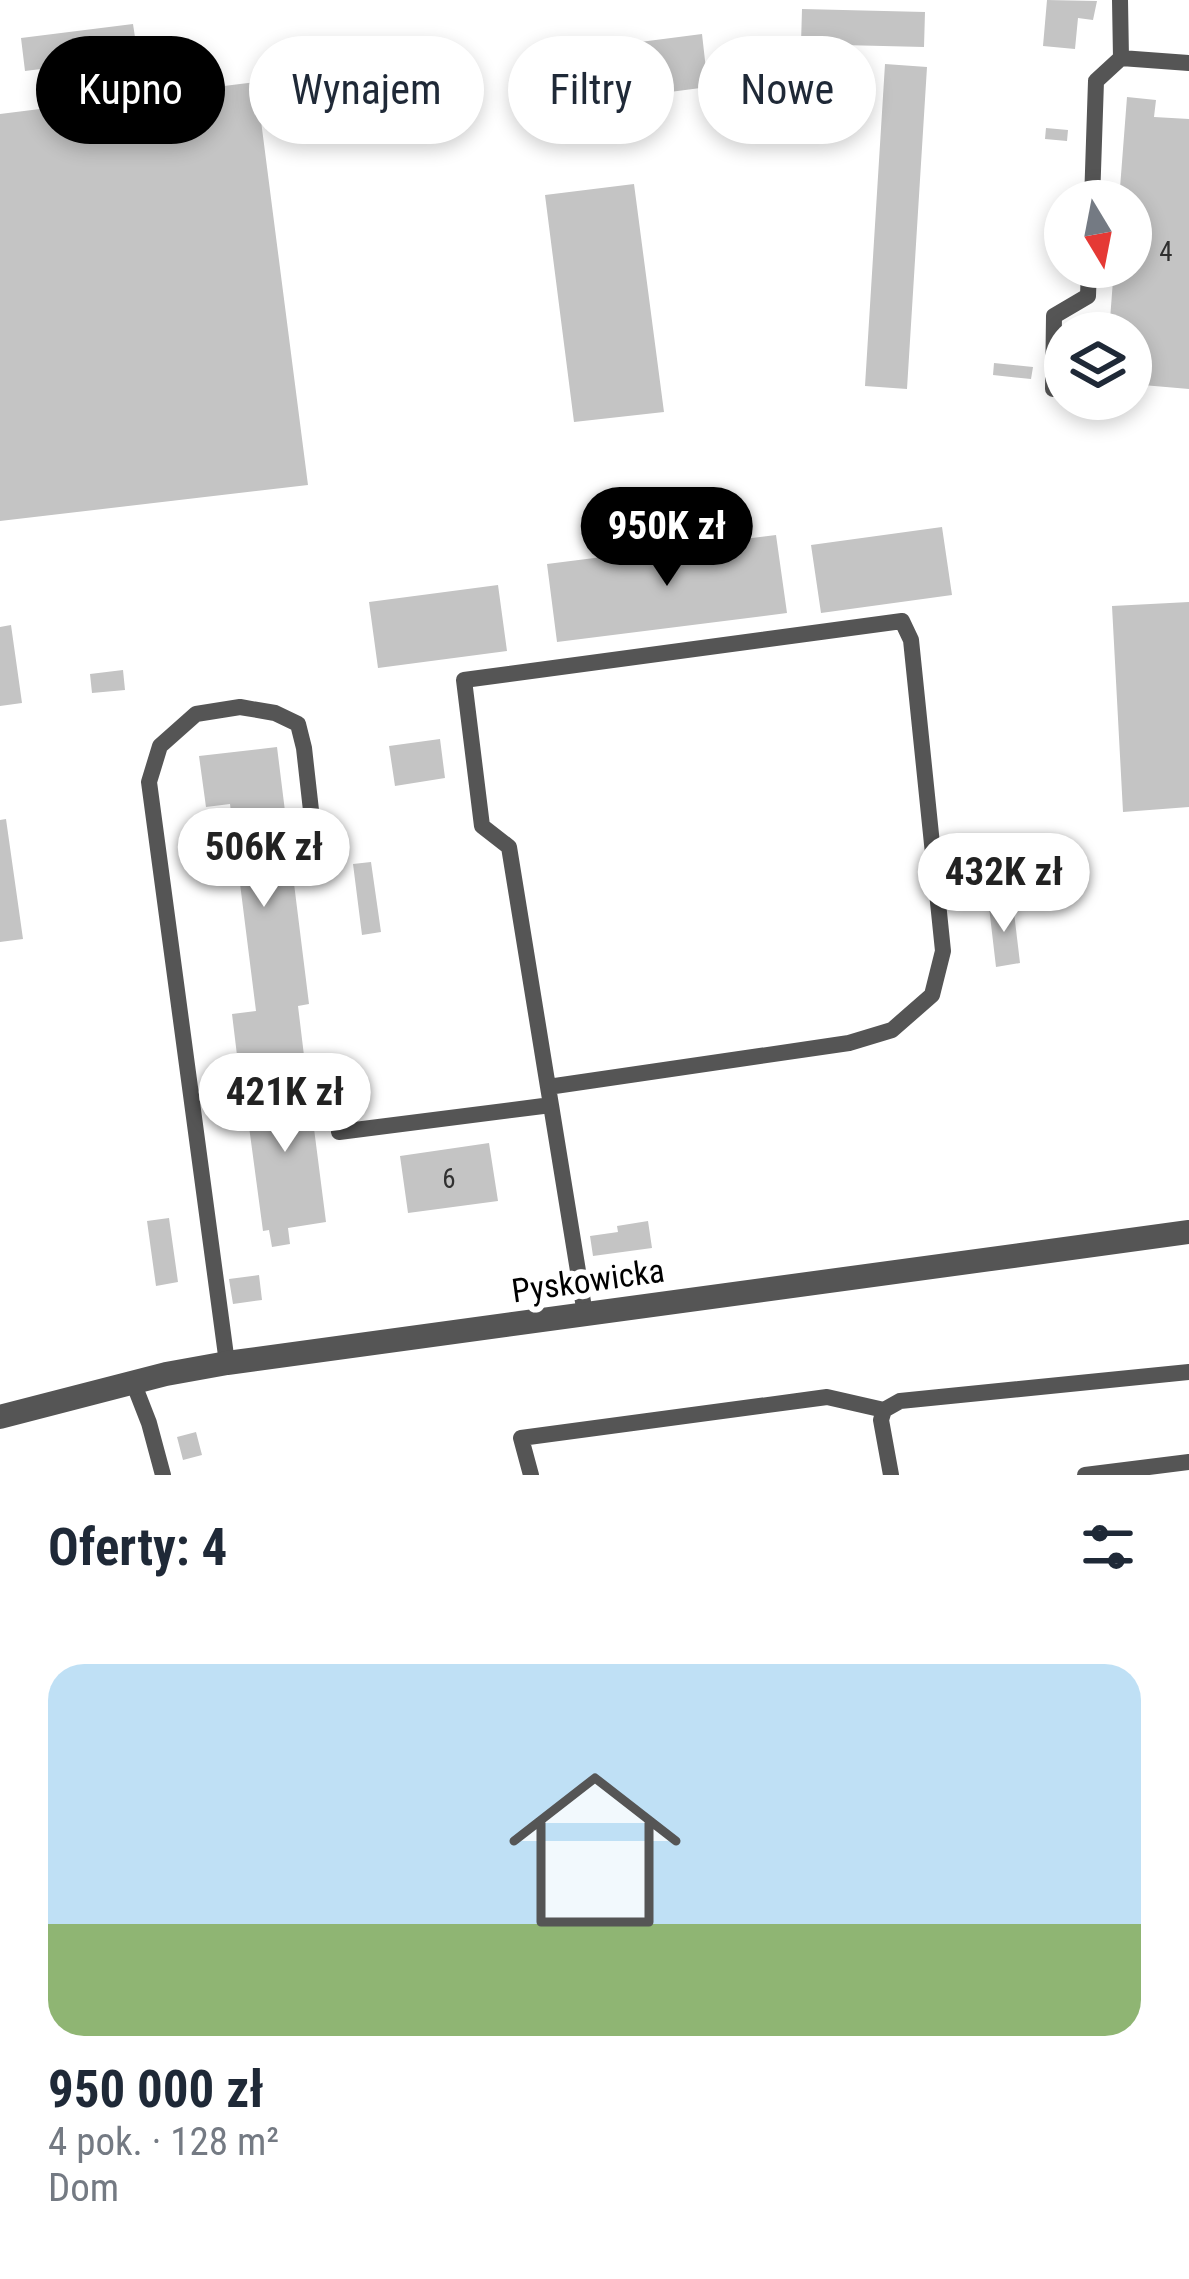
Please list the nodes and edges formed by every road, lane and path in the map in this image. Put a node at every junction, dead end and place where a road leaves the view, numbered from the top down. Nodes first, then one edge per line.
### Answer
1 (1120, 0) edge
2 (1121, 58) junction
3 (1189, 63) edge
4 (1093, 180) edge
5 (1088, 288) edge
6 (1061, 312) edge
7 (315, 846) dead end
8 (550, 1096) junction
9 (339, 1132) dead end
10 (1189, 1232) edge
11 (585, 1314) junction
12 (227, 1363) junction
13 (1189, 1372) edge
14 (133, 1382) junction
15 (884, 1409) junction
16 (0, 1417) edge
17 (1189, 1462) edge
18 (163, 1475) edge
19 (531, 1475) edge
20 (891, 1475) edge
21 (1085, 1475) edge

1 - 2 lane
2 - 3 lane
2 - 4 lane
5 - 6 lane
7 - 12 lane
8 - 8 lane
8 - 9 lane
8 - 11 lane
10 - 11 street, Pyskowicka
11 - 12 street, Pyskowicka
12 - 14 street, Pyskowicka
13 - 15 lane
14 - 16 street, Pyskowicka
14 - 18 lane
15 - 19 lane
15 - 20 lane
17 - 21 lane

